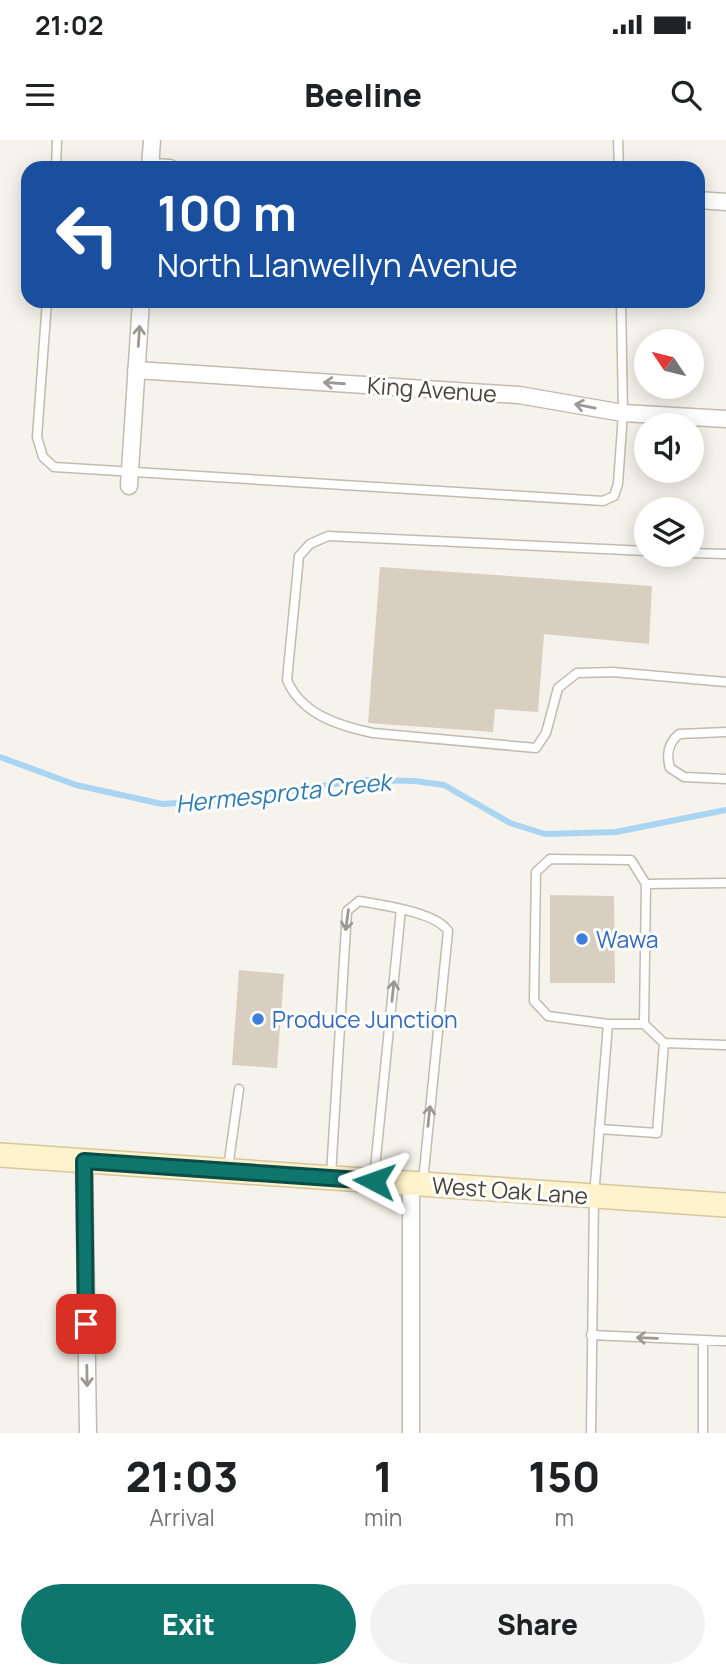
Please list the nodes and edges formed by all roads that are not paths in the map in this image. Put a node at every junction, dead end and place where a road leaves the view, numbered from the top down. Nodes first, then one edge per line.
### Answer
1 (57, 140) edge
2 (152, 140) edge
3 (618, 140) edge
4 (56, 161) edge
5 (150, 161) edge
6 (619, 161) edge
7 (705, 200) edge
8 (726, 202) edge
9 (46, 308) edge
10 (140, 308) edge
11 (621, 308) edge
12 (136, 370) junction
13 (623, 413) junction
14 (726, 419) edge
15 (129, 478) junction
16 (634, 550) edge
17 (704, 553) edge
18 (726, 554) edge
19 (726, 682) edge
20 (726, 732) edge
21 (726, 779) edge
22 (726, 883) edge
23 (646, 884) junction
24 (401, 909) junction
25 (608, 1024) junction
26 (644, 1024) junction
27 (664, 1043) junction
28 (726, 1045) edge
29 (239, 1089) dead end
30 (599, 1129) junction
31 (0, 1155) edge
32 (84, 1161) junction
33 (228, 1171) junction
34 (331, 1178) junction
35 (374, 1181) junction
36 (417, 1183) junction
37 (594, 1196) junction
38 (726, 1205) edge
39 (591, 1335) junction
40 (703, 1340) junction
41 (726, 1341) edge
42 (88, 1433) edge
43 (411, 1433) edge
44 (591, 1433) edge
45 (703, 1433) edge

1 - 4 lane
2 - 5 street
3 - 6 lane
7 - 8 street
9 - 15 lane
12 -> 10 street
11 - 13 lane
13 -> 12 street, King Avenue
12 - 15 street
13 - 14 street, King Avenue
13 - 15 lane
16 - 19 lane
17 - 18 lane
20 - 21 lane
22 - 23 lane
23 - 25 lane
23 - 26 lane
24 -> 34 lane
35 -> 24 lane
36 -> 24 lane
25 - 26 lane
25 - 30 lane
26 - 27 lane
27 - 28 lane
27 - 30 lane
29 - 33 lane
30 - 37 lane
31 - 32 main road, West Oak Lane
32 - 33 main road, West Oak Lane
32 -> 42 street
33 - 34 main road, West Oak Lane
34 - 35 main road, West Oak Lane
35 - 36 main road, West Oak Lane
36 - 37 main road, West Oak Lane
36 - 43 street
37 - 38 main road, West Oak Lane
37 - 39 lane
40 -> 39 lane
39 - 44 lane
40 - 41 lane
40 - 45 lane

